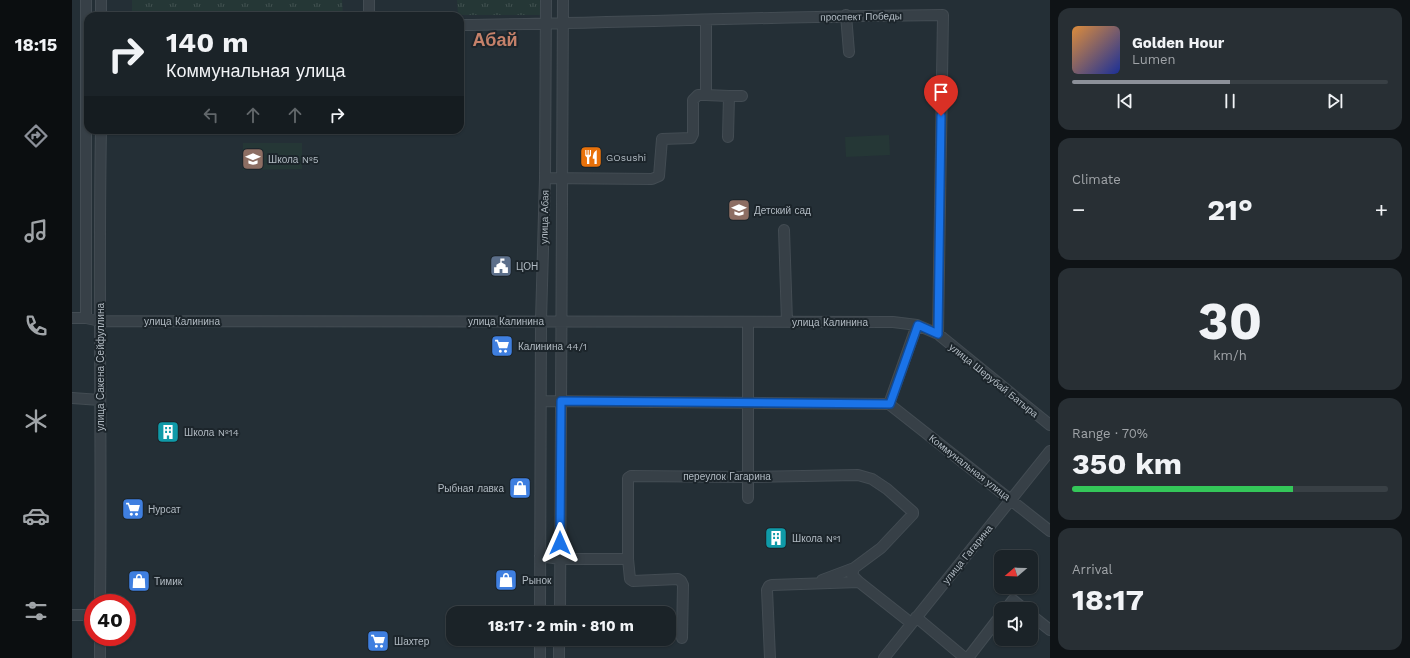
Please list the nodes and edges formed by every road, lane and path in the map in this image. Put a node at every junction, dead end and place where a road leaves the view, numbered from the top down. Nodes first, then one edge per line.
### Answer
1 (86, 0) edge
2 (101, 0) edge
3 (369, 0) edge
4 (546, 0) edge
5 (563, 0) edge
6 (86, 12) edge
7 (101, 12) edge
8 (369, 12) edge
9 (846, 16) junction
10 (706, 20) junction
11 (547, 24) junction
12 (564, 24) junction
13 (464, 25) edge
14 (849, 52) dead end
15 (706, 95) junction
16 (729, 96) junction
17 (742, 96) dead end
18 (86, 134) edge
19 (100, 134) edge
20 (728, 137) dead end
21 (545, 178) junction
22 (562, 178) junction
23 (784, 230) dead end
24 (72, 318) edge
25 (86, 318) junction
26 (100, 321) junction
27 (560, 321) junction
28 (541, 322) junction
29 (748, 322) junction
30 (787, 322) junction
31 (918, 325) junction
32 (938, 334) junction
33 (72, 398) edge
34 (100, 400) junction
35 (541, 401) junction
36 (561, 401) junction
37 (748, 403) junction
38 (890, 404) junction
39 (1050, 425) edge
40 (1050, 451) edge
41 (748, 477) junction
42 (748, 498) dead end
43 (1011, 500) junction
44 (1050, 531) edge
45 (540, 556) junction
46 (560, 559) junction
47 (628, 559) junction
48 (854, 568) junction
49 (859, 582) junction
50 (814, 583) junction
51 (100, 594) edge
52 (540, 606) edge
53 (560, 606) edge
54 (72, 615) edge
55 (84, 615) edge
56 (914, 620) junction
57 (1038, 621) edge
58 (994, 624) edge
59 (1050, 630) edge
60 (682, 638) dead end
61 (100, 646) edge
62 (540, 646) edge
63 (560, 646) edge
64 (100, 658) edge
65 (540, 658) edge
66 (559, 658) edge
67 (770, 658) edge
68 (884, 658) edge
69 (965, 658) edge
70 (968, 658) edge

1 - 6 street, улица Сакена Сейфуллина
2 - 7 street
3 - 8 street
4 - 11 street
5 - 12 street
9 - 10 street, проспект Победы
9 - 14 street
9 - 32 street, проспект Победы
10 - 12 street, проспект Победы
10 - 15 street
11 - 12 street, проспект Победы
11 - 13 street, проспект Победы
11 - 21 street
12 - 22 street
15 - 16 street
15 - 22 street
16 - 17 street
16 - 20 street
18 - 25 street, улица Сакена Сейфуллина
19 - 26 street, улица Сакена Сейфуллина
21 - 22 street, улица Абая
21 - 28 street, улица Абая
22 - 27 street, улица Абая
23 - 30 street
24 - 25 street, улица Калинина
25 - 26 street, улица Калинина
26 - 28 street, улица Калинина
26 - 34 street, улица Сакена Сейфуллина
27 - 28 street, улица Калинина
27 - 29 street, улица Калинина
27 - 36 street, улица Абая
28 - 35 street, улица Абая
29 - 30 street, улица Калинина
29 - 37 street
30 - 31 street, улица Калинина
31 - 32 street, улица Калинина
31 - 38 street
32 - 39 street, улица Шерубай Батыра
33 - 34 street
34 - 51 street, улица Сакена Сейфуллина
35 - 36 street
35 - 45 street, улица Абая
36 - 37 street
36 - 46 street, улица Абая
37 - 38 street
37 - 41 street
38 - 43 street, Коммунальная улица
40 - 43 street, улица Гагарина
41 - 42 street
41 - 47 street, переулок Гагарина
41 - 48 street, переулок Гагарина
43 - 44 street, Коммунальная улица
43 - 56 street, улица Гагарина
45 - 46 street
45 - 52 street, улица Абая
46 - 47 street
46 - 53 street, улица Абая
47 - 60 street
48 - 49 street
48 - 50 street
49 - 50 street
49 - 56 street
50 - 67 street
54 - 55 street
56 - 68 street, улица Гагарина
56 - 69 street
57 - 59 street
58 - 70 street
61 - 64 street
62 - 65 street
63 - 66 street

